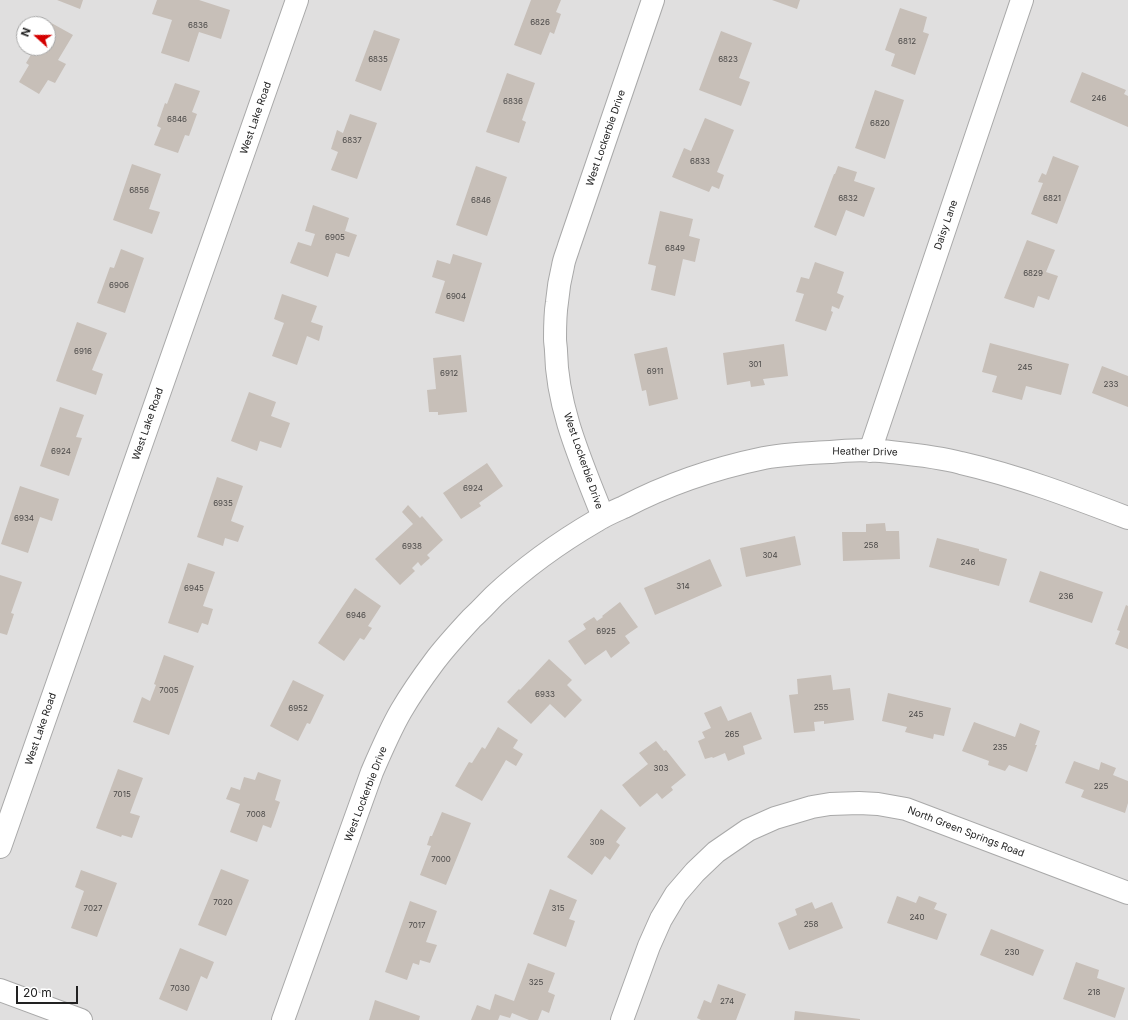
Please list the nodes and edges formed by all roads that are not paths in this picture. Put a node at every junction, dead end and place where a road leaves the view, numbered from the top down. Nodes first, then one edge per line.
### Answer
1 (297, 0) edge
2 (653, 0) edge
3 (1022, 0) edge
4 (870, 451) junction
5 (603, 517) junction
6 (1128, 518) edge
7 (0, 847) edge
8 (1128, 893) edge
9 (0, 990) edge
10 (81, 1020) edge
11 (283, 1020) edge
12 (622, 1020) edge

1 - 7 street, West Lake Road
2 - 5 street, West Lockerbie Drive
3 - 4 street, Daisy Lane
4 - 5 street, Heather Drive
4 - 6 street, Heather Drive
5 - 11 street, West Lockerbie Drive
8 - 12 street, North Green Springs Road
9 - 10 street

